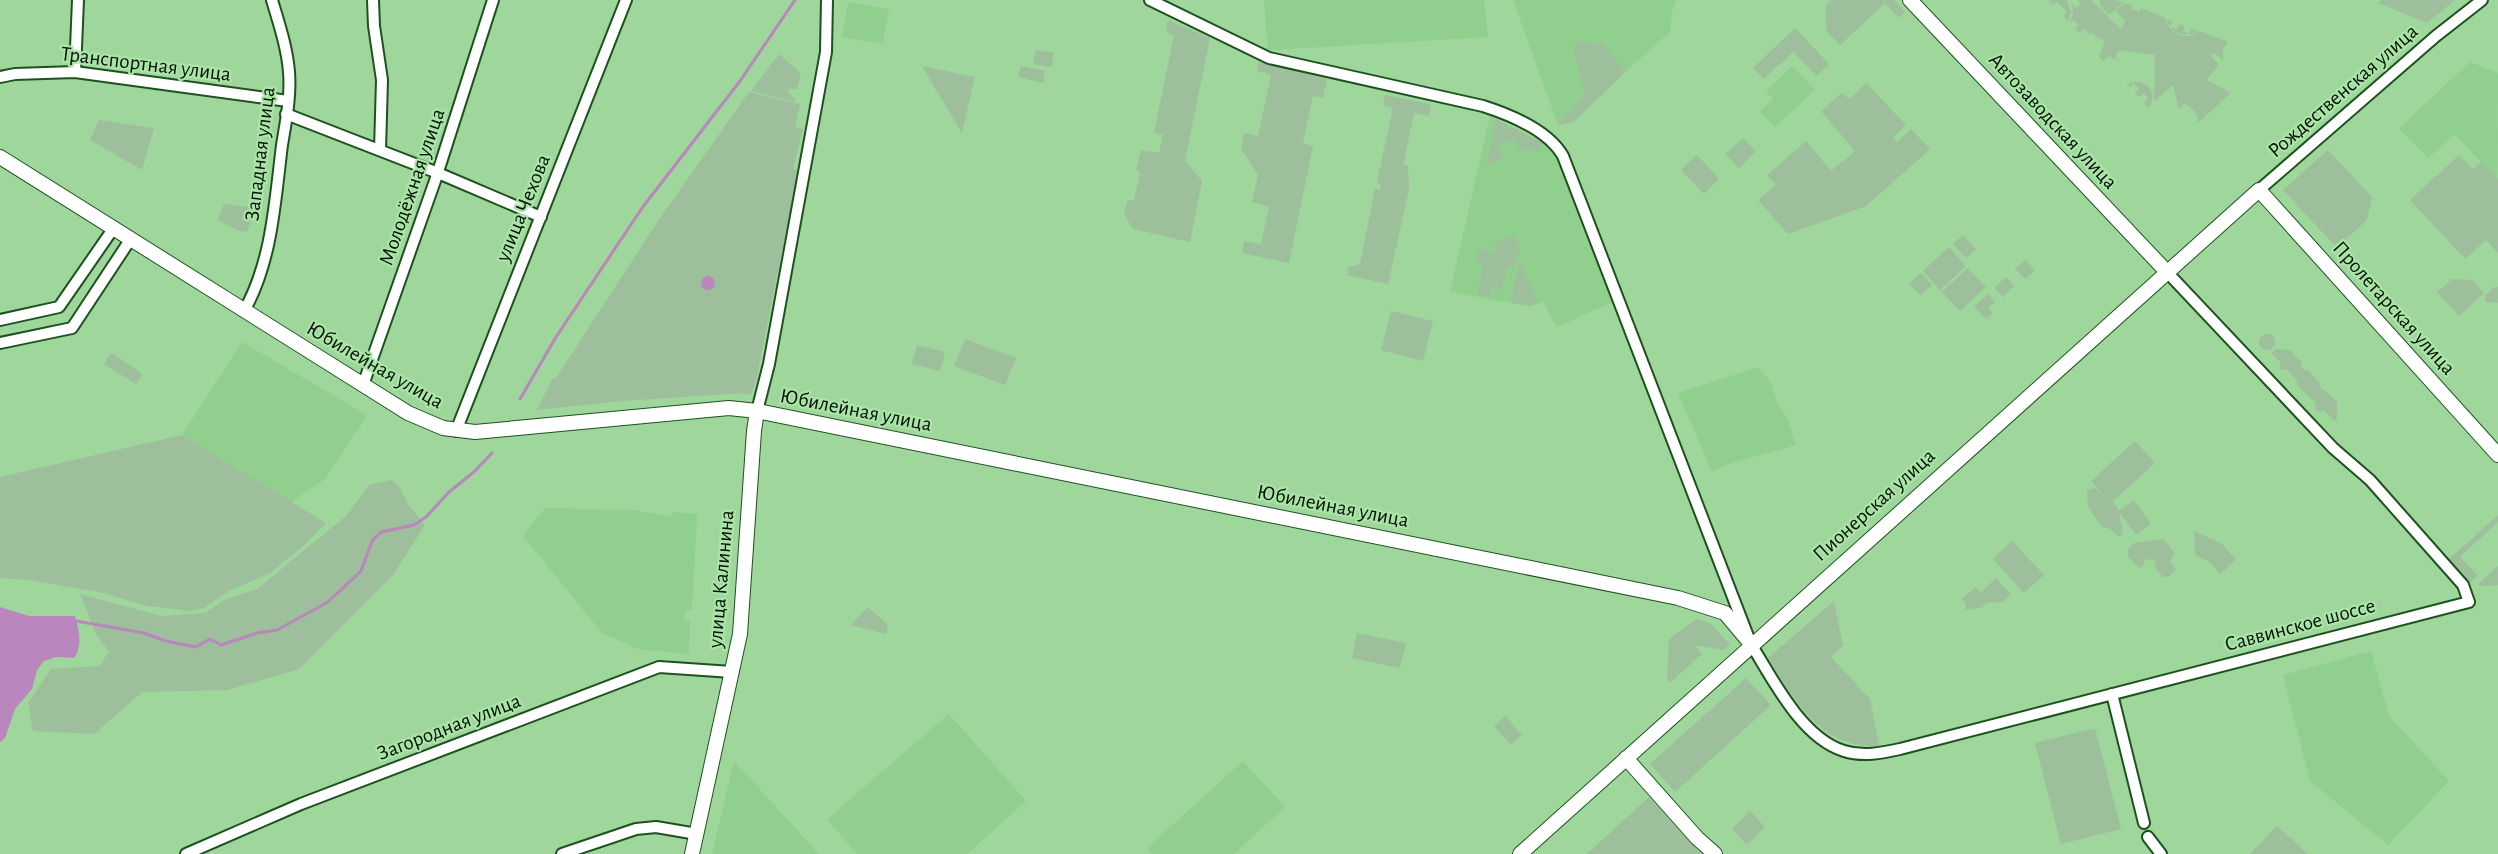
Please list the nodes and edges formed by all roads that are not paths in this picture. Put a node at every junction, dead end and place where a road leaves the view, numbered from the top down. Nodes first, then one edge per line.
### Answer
1 (78, 0) edge
2 (272, 0) edge
3 (373, 0) edge
4 (493, 0) edge
5 (626, 0) edge
6 (827, 0) edge
7 (1150, 0) edge
8 (1910, 0) edge
9 (2482, 0) edge
10 (75, 72) junction
11 (0, 77) edge
12 (288, 101) junction
13 (286, 114) junction
14 (380, 150) junction
15 (0, 157) edge
16 (438, 172) junction
17 (2259, 190) junction
18 (541, 217) junction
19 (113, 229) junction
20 (130, 240) junction
21 (2166, 272) junction
22 (244, 311) junction
23 (0, 320) edge
24 (0, 343) edge
25 (363, 385) junction
26 (757, 411) junction
27 (456, 431) junction
28 (2498, 455) edge
29 (1736, 604) junction
30 (1725, 614) junction
31 (1751, 644) junction
32 (732, 672) junction
33 (2112, 694) junction
34 (1626, 758) junction
35 (2144, 823) dead end
36 (697, 834) junction
37 (2148, 837) dead end
38 (186, 854) edge
39 (562, 854) edge
40 (692, 854) edge
41 (1520, 854) edge
42 (1715, 854) edge
43 (2161, 854) edge

1 - 10 street
2 - 12 street, Западная улица
3 - 14 street
4 - 16 street, Молодёжная улица
5 - 18 street, улица Чехова
6 - 26 street
7 - 29 street, Саввинское шоссе
8 - 21 main road, Автозаводская улица
9 - 17 street, Рождественская улица
10 - 11 street, Транспортная улица
10 - 12 street, Транспортная улица
12 - 13 street, Западная улица
13 - 14 street
13 - 22 street, Западная улица
14 - 16 street
15 - 19 main road, Юбилейная улица
16 - 18 street
16 - 25 street, Молодёжная улица
17 - 21 main road, Пионерская улица
17 - 28 main road, Пролетарская улица
18 - 27 street, улица Чехова
19 - 20 main road, Юбилейная улица
19 - 23 street
20 - 22 main road, Юбилейная улица
20 - 24 street
21 - 31 main road, Пионерская улица
21 - 33 street, Саввинское шоссе
22 - 25 main road, Юбилейная улица
25 - 27 main road, Юбилейная улица
26 - 27 main road, Юбилейная улица
26 - 30 main road, Юбилейная улица
26 - 32 main road, улица Калинина
29 - 30 street
29 - 31 street, Саввинское шоссе
30 - 31 main road
31 - 33 street, Саввинское шоссе
31 - 34 main road, Пионерская улица
32 - 36 main road, улица Калинина
32 - 38 street, Загородная улица
33 - 35 street
34 - 41 main road, Пионерская улица
34 - 42 main road
36 - 39 street
36 - 40 main road, улица Калинина
37 - 43 street

